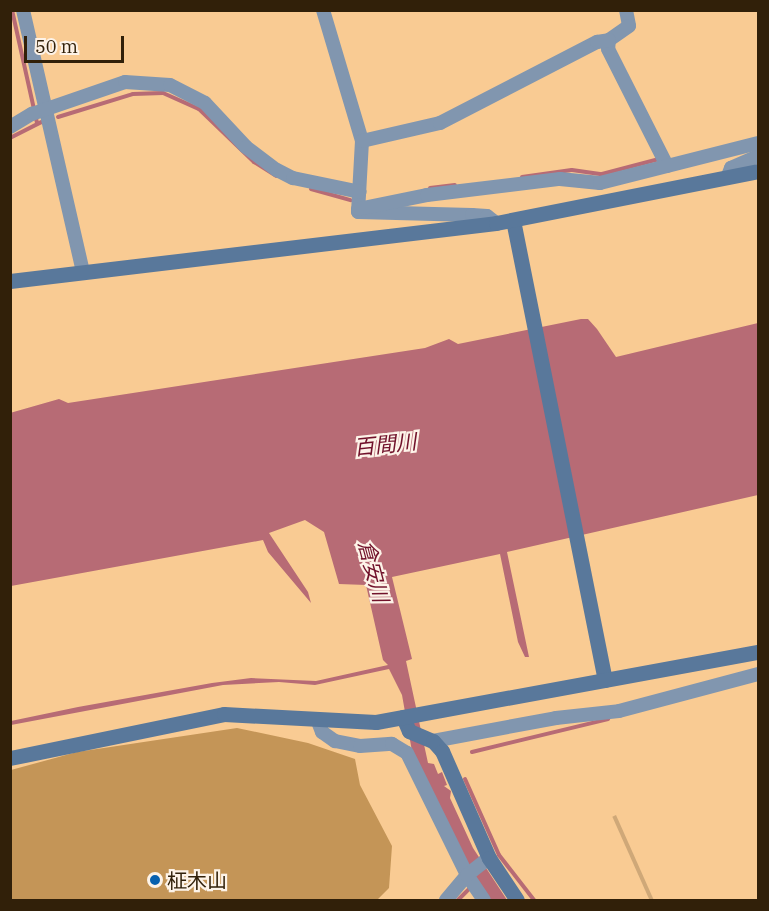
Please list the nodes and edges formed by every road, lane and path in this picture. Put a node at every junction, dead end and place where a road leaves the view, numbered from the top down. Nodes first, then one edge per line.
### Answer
1 (23, 10) edge
2 (323, 10) edge
3 (626, 10) edge
4 (609, 40) junction
5 (38, 112) junction
6 (10, 128) edge
7 (362, 141) junction
8 (759, 143) edge
9 (759, 156) edge
10 (664, 161) junction
11 (759, 171) edge
12 (727, 178) junction
13 (360, 192) junction
14 (358, 209) junction
15 (513, 220) junction
16 (496, 223) junction
17 (82, 272) junction
18 (10, 282) edge
19 (759, 652) edge
20 (759, 674) edge
21 (605, 681) junction
22 (403, 717) junction
23 (317, 719) junction
24 (433, 741) junction
25 (10, 758) edge
26 (489, 858) junction
27 (471, 882) junction
28 (446, 900) edge
29 (483, 900) edge
30 (518, 900) edge

1 - 5 street
2 - 7 street
3 - 4 street
4 - 7 street
4 - 10 street
5 - 6 street
5 - 13 street
5 - 17 street
7 - 13 street
8 - 10 street
9 - 12 street
10 - 14 street
11 - 12 street
12 - 15 street
13 - 14 street
14 - 16 street
15 - 16 street
15 - 21 street
16 - 17 street
17 - 18 street
19 - 21 street
20 - 24 street
21 - 22 street
22 - 23 street
22 - 24 street
23 - 25 street
23 - 27 street
24 - 26 street
26 - 27 street
26 - 30 street
27 - 28 street
27 - 29 street

